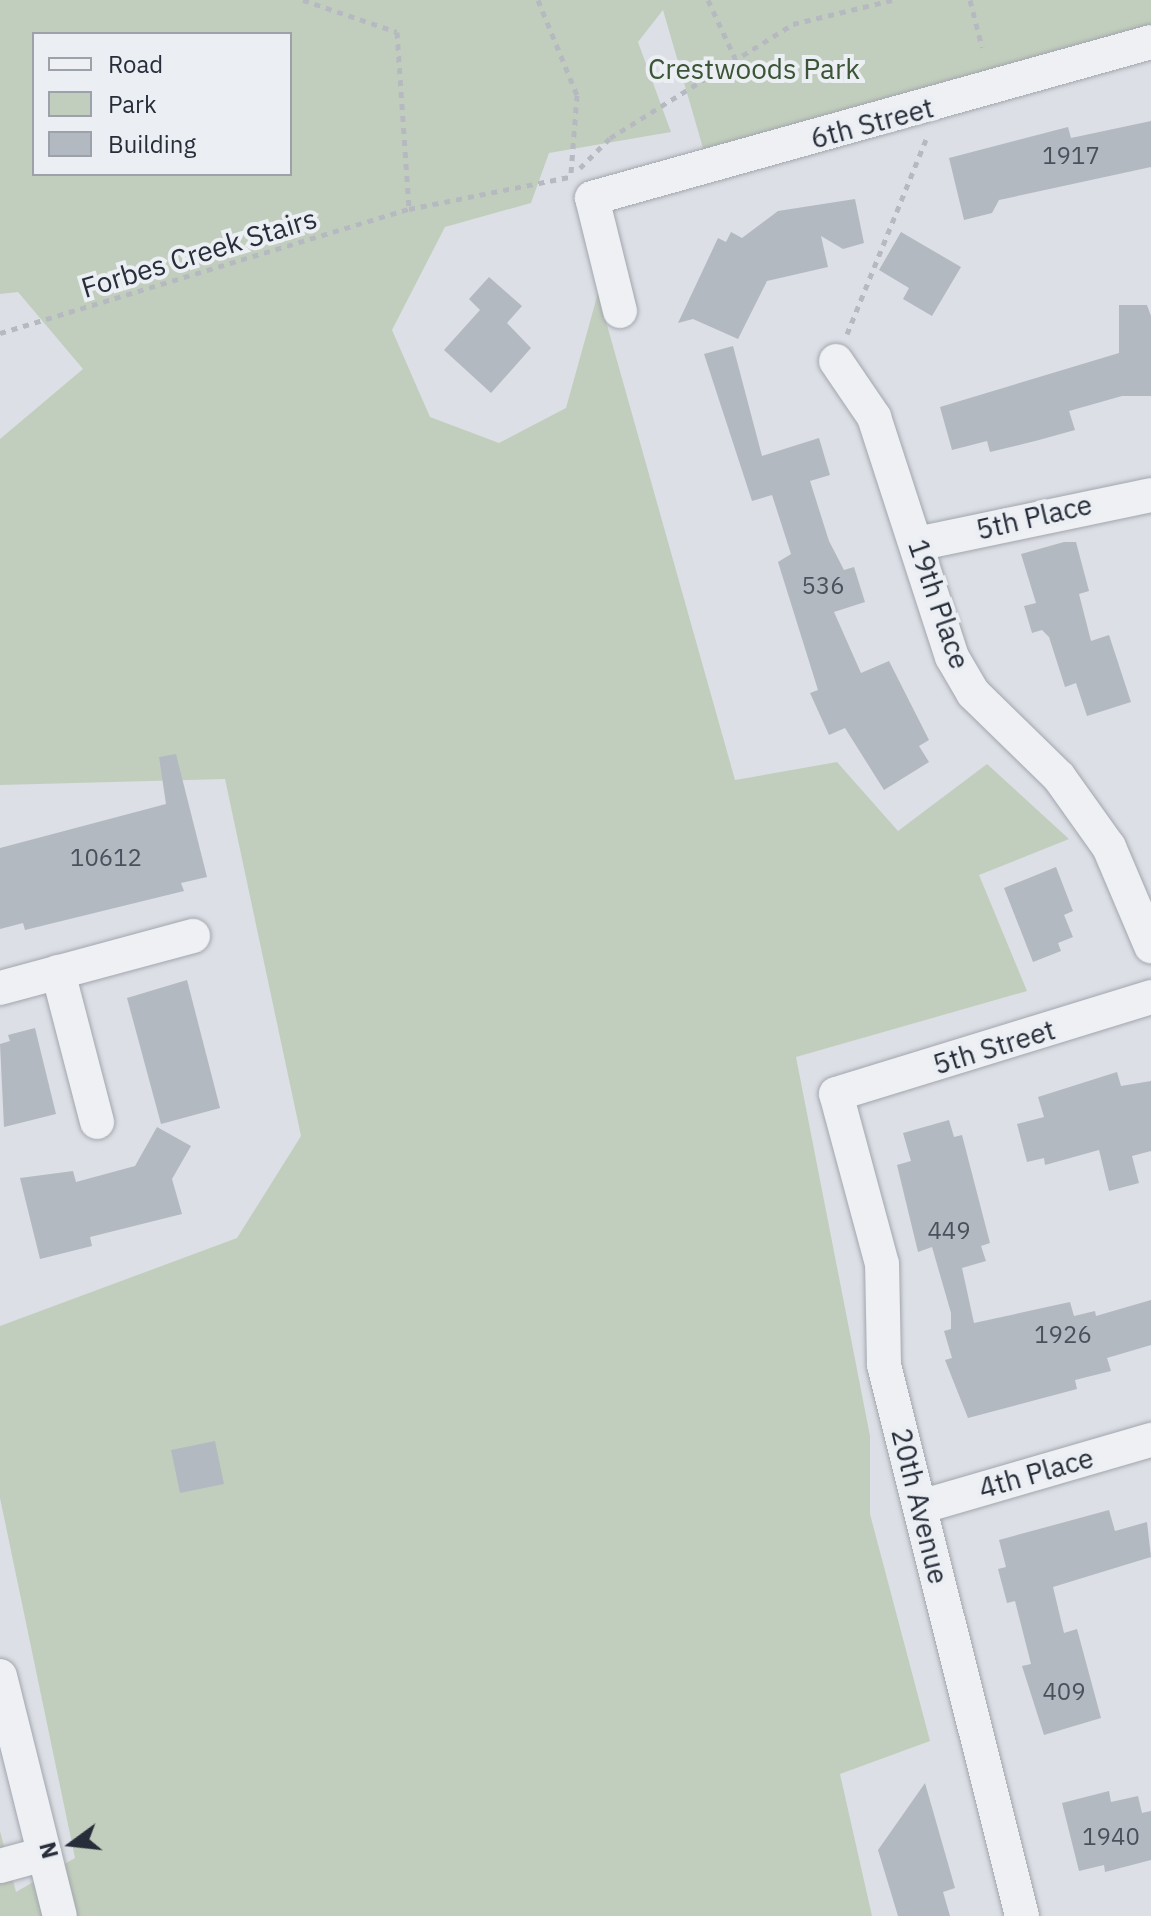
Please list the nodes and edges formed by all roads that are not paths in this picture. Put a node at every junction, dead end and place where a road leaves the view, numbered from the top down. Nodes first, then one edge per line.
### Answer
1 (1151, 42) edge
2 (620, 311) dead end
3 (836, 361) road end
4 (1151, 495) edge
5 (917, 544) junction
6 (193, 936) dead end
7 (1151, 946) edge
8 (58, 972) junction
9 (0, 988) edge
10 (1151, 997) edge
11 (836, 1094) joint
12 (97, 1122) dead end
13 (1151, 1440) edge
14 (920, 1507) junction
15 (0, 1676) edge
16 (44, 1854) junction
17 (0, 1866) edge
18 (60, 1916) edge
19 (1022, 1916) edge

1 - 2 street, 6th Street
3 - 5 street, 19th Place
4 - 5 street, 5th Place
5 - 7 street, 19th Place
6 - 8 street
8 - 9 street
8 - 12 street
10 - 11 street, 5th Street
11 - 14 street, 20th Avenue
13 - 14 street, 4th Place
14 - 19 street, 20th Avenue
15 - 16 street
16 - 17 street
16 - 18 street

